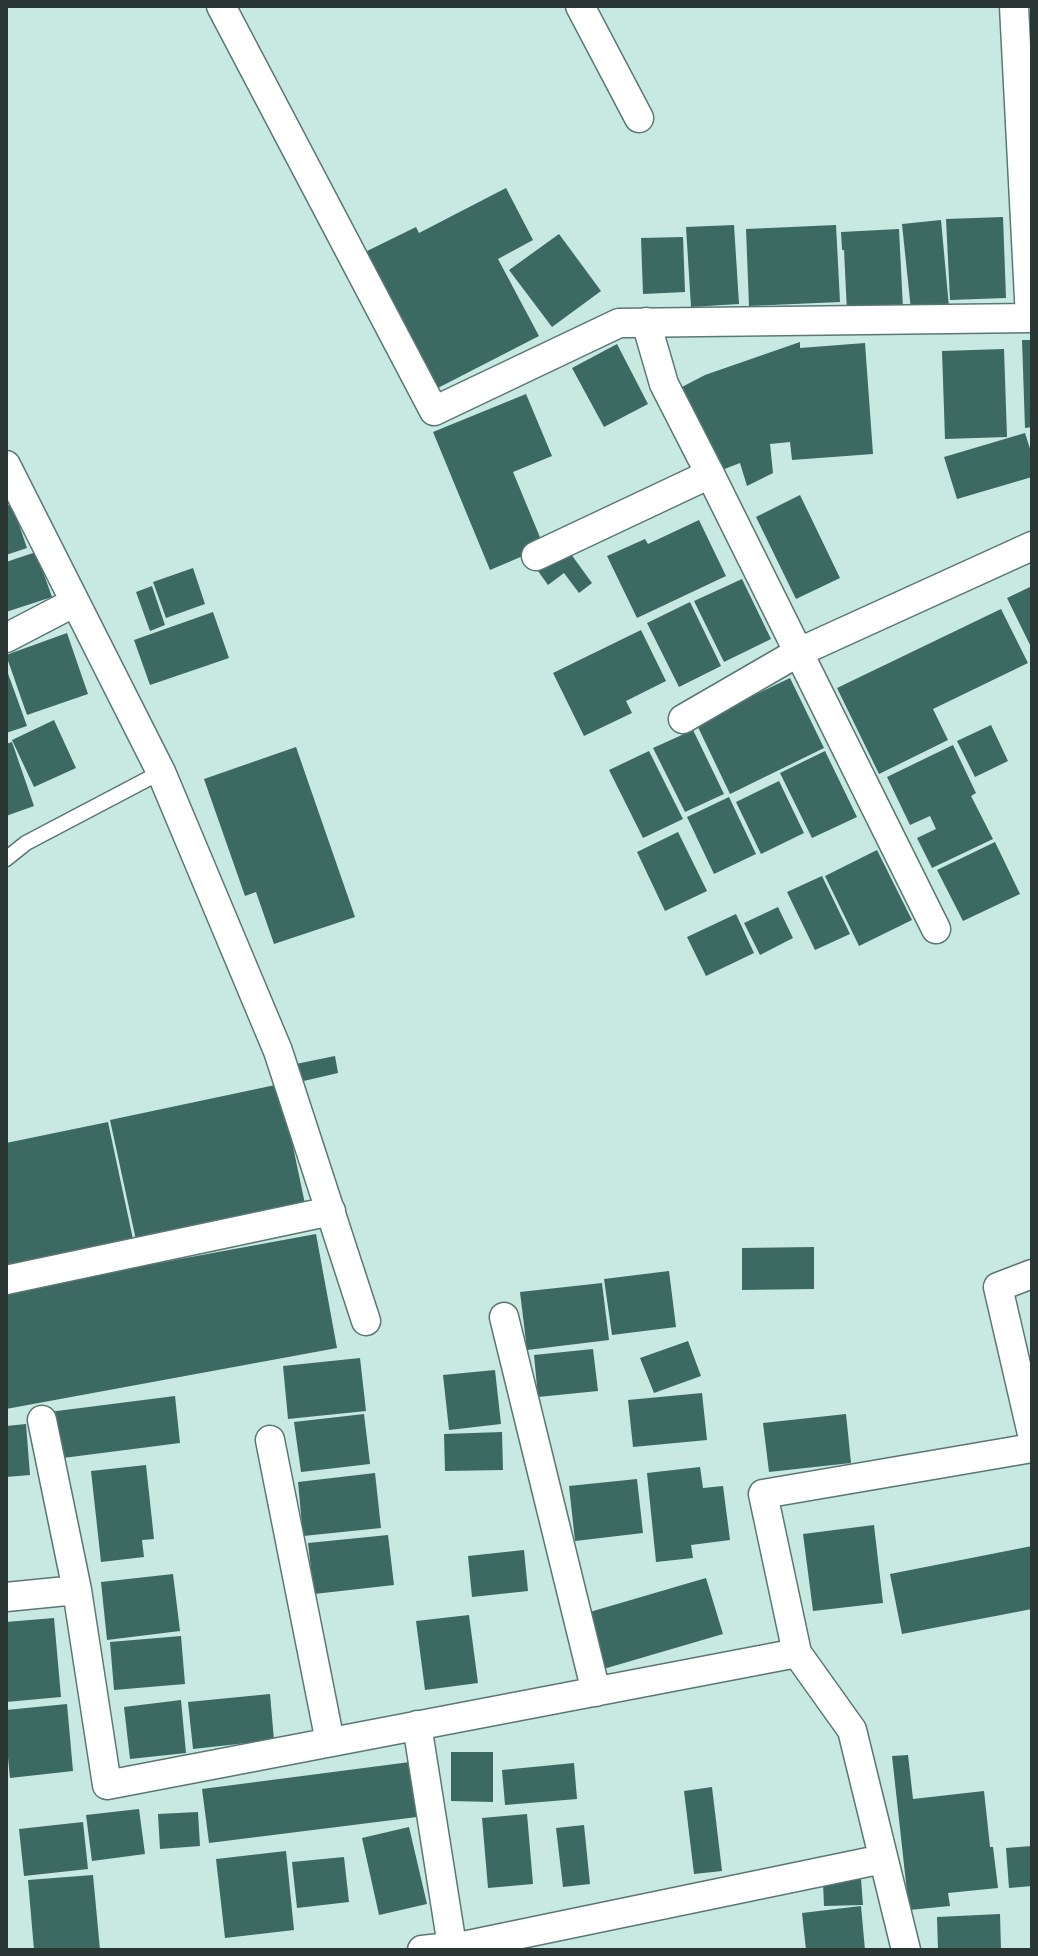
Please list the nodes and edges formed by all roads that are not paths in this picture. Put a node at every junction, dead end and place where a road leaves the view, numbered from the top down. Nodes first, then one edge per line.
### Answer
1 (221, 6) edge
2 (580, 6) edge
3 (1014, 6) edge
4 (639, 118) dead end
5 (646, 322) junction
6 (6, 465) edge
7 (710, 474) junction
8 (1032, 546) edge
9 (536, 556) dead end
10 (75, 602) junction
11 (6, 638) edge
12 (797, 653) junction
13 (683, 719) dead end
14 (161, 772) junction
15 (6, 859) edge
16 (936, 929) dead end
17 (331, 1211) junction
18 (1032, 1274) edge
19 (6, 1280) edge
20 (504, 1317) dead end
21 (366, 1321) dead end
22 (42, 1420) dead end
23 (1032, 1434) edge
24 (270, 1440) dead end
25 (1032, 1448) edge
26 (77, 1590) junction
27 (6, 1597) edge
28 (797, 1653) junction
29 (596, 1692) junction
30 (417, 1725) junction
31 (330, 1742) junction
32 (883, 1859) junction
33 (463, 1947) edge
34 (422, 1950) edge
35 (906, 1950) edge

1 - 5 street
2 - 4 street
3 - 5 street
5 - 7 street
6 - 10 street
7 - 9 street
7 - 12 street
8 - 12 street
10 - 11 street
10 - 14 street
12 - 13 street
12 - 16 street
14 - 15 lane
14 - 17 street
17 - 19 street
17 - 21 street
18 - 23 street
20 - 29 street
22 - 26 street
24 - 31 street
25 - 28 street
26 - 27 street
26 - 31 street
28 - 29 street
28 - 32 street
29 - 30 street
30 - 31 street
30 - 33 street
32 - 33 street
32 - 35 street
33 - 34 street

